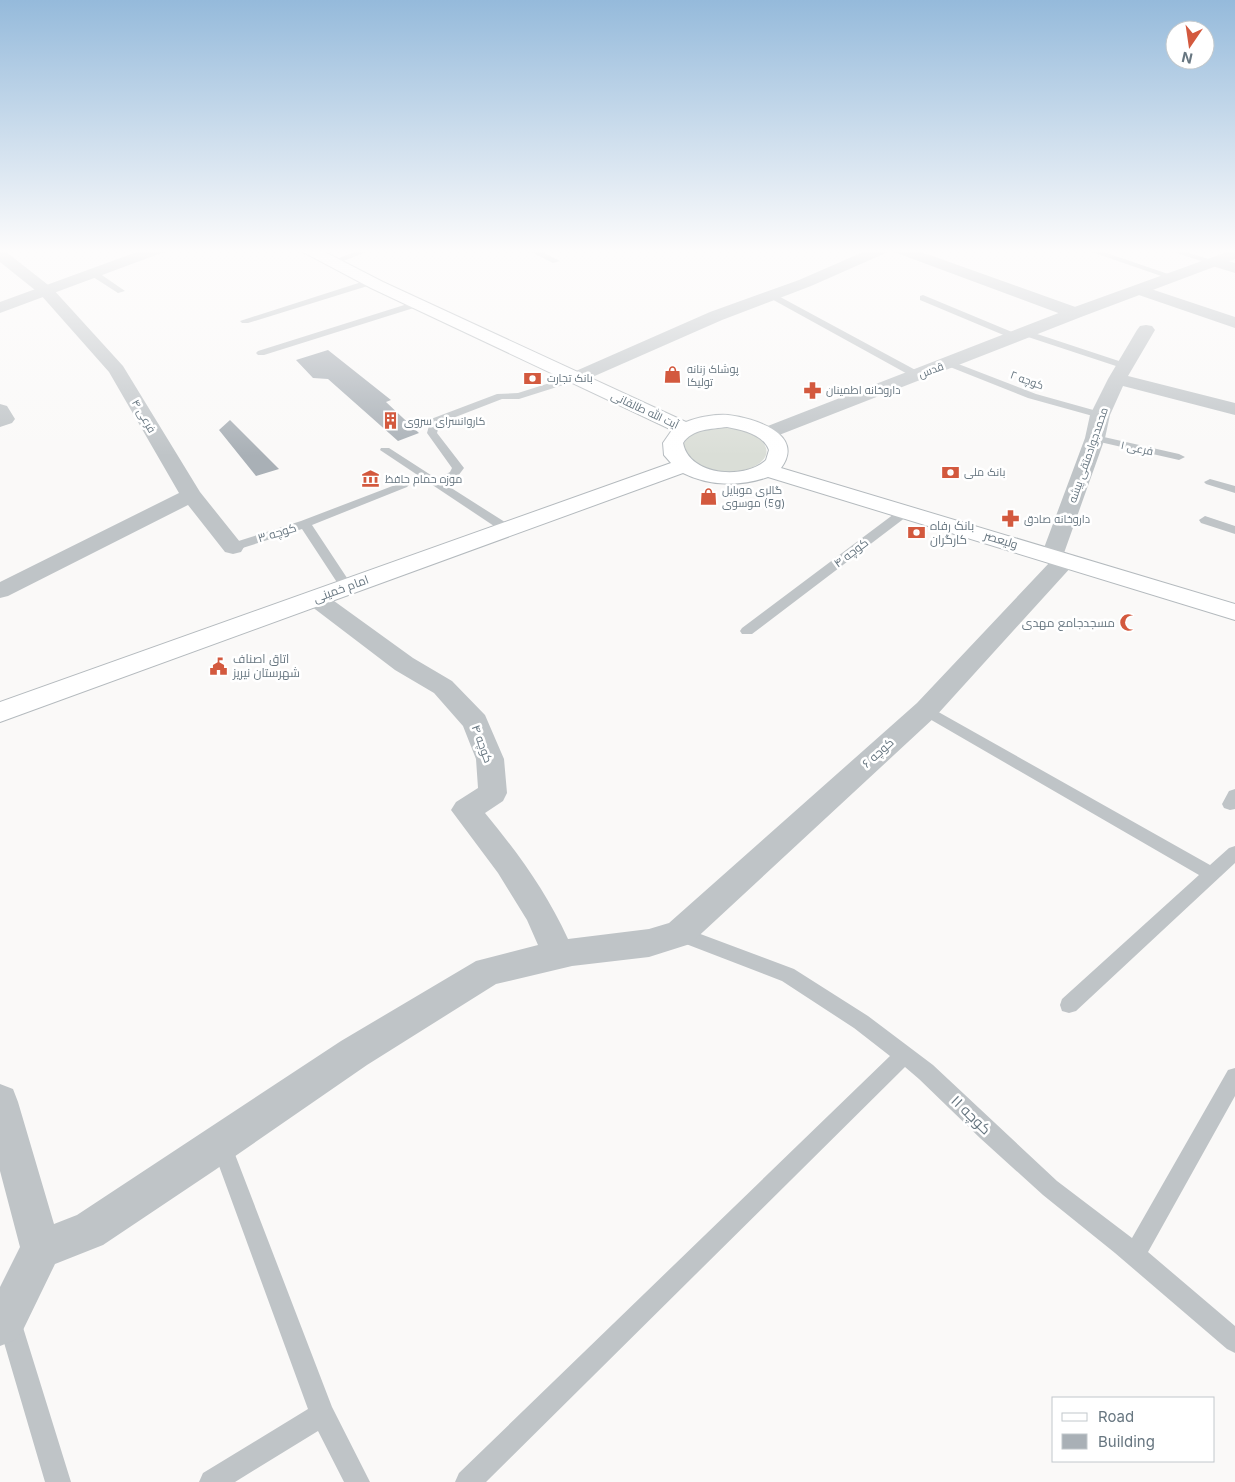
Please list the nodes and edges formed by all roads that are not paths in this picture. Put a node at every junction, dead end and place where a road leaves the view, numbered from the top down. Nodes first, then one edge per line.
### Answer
1 (70, 318) edge
2 (254, 318) edge
3 (372, 318) edge
4 (447, 318) edge
5 (711, 318) edge
6 (813, 318) edge
7 (976, 318) edge
8 (1063, 318) edge
9 (1221, 318) edge
10 (245, 321) dead end
11 (1235, 323) edge
12 (1146, 330) dead end
13 (1020, 335) junction
14 (261, 353) dead end
15 (948, 363) junction
16 (1121, 372) junction
17 (917, 375) junction
18 (575, 378) junction
19 (1234, 408) edge
20 (1100, 415) junction
21 (685, 429) junction
22 (767, 433) junction
23 (1095, 438) junction
24 (385, 450) dead end
25 (1180, 457) dead end
26 (682, 466) junction
27 (767, 470) junction
28 (1210, 482) dead end
29 (437, 483) junction
30 (403, 485) dead end
31 (1235, 490) edge
32 (191, 495) junction
33 (906, 511) junction
34 (1205, 520) dead end
35 (305, 524) junction
36 (507, 529) junction
37 (1235, 530) edge
38 (233, 546) joint
39 (1058, 558) junction
40 (347, 587) junction
41 (0, 591) edge
42 (315, 598) junction
43 (1235, 612) edge
44 (747, 631) dead end
45 (926, 710) junction
46 (0, 712) edge
47 (1235, 853) edge
48 (1211, 874) junction
49 (679, 934) junction
50 (559, 955) junction
51 (1069, 1005) dead end
52 (904, 1055) junction
53 (1235, 1077) edge
54 (0, 1102) edge
55 (221, 1144) junction
56 (41, 1249) junction
57 (1134, 1255) junction
58 (4, 1320) edge
59 (1235, 1341) edge
60 (322, 1414) junction
61 (58, 1482) edge
62 (212, 1482) edge
63 (357, 1482) edge
64 (468, 1482) edge

1 - 32 street, فرعی ۴
2 - 10 lane
3 - 14 lane
4 - 18 main road, آیت الله طالقانی
5 - 18 street
6 - 17 lane
7 - 13 lane
8 - 13 street, قدس
9 - 11 street
12 - 16 street, محمدجوادمتقی پیشه
13 - 15 street, قدس
13 - 16 lane
15 - 17 street, قدس
15 - 20 lane, کوچه ۲
16 - 19 street
16 - 20 street, محمدجوادمتقی پیشه
17 - 22 street, قدس
18 - 21 main road, آیت الله طالقانی
18 - 29 lane
20 - 23 street, محمدجوادمتقی پیشه
21 - 22 main road
21 - 26 main road
22 - 27 main road
23 - 25 lane, فرعی ۱
23 - 39 street, محمدجوادمتقی پیشه
24 - 29 lane
26 - 27 main road
26 - 36 main road, امام خمینی
27 - 33 main road, ولیعصر
28 - 31 lane
29 - 36 lane
30 - 35 lane
32 - 38 street, فرعی ۴
32 - 41 street
33 - 39 main road, ولیعصر
33 - 44 lane, کوچه ۴
34 - 37 lane
35 - 38 lane, کوچه ۳
35 - 40 lane, کوچه ۳
36 - 40 main road, امام خمینی
39 - 43 main road, ولیعصر
39 - 45 street, ۶ کوچه
40 - 42 main road, امام خمینی
42 - 46 main road, امام خمینی
42 - 50 street, کوچه ۴
45 - 48 lane
45 - 49 street, ۶ کوچه
47 - 48 lane
48 - 51 lane
49 - 50 street
49 - 52 lane, کوچه ۱۱
50 - 55 street
52 - 57 lane, کوچه ۱۱
52 - 64 lane
53 - 57 lane
54 - 56 street
55 - 56 street
55 - 60 lane
56 - 58 street
57 - 59 lane, کوچه ۱۱
58 - 61 lane
60 - 62 lane
60 - 63 lane

